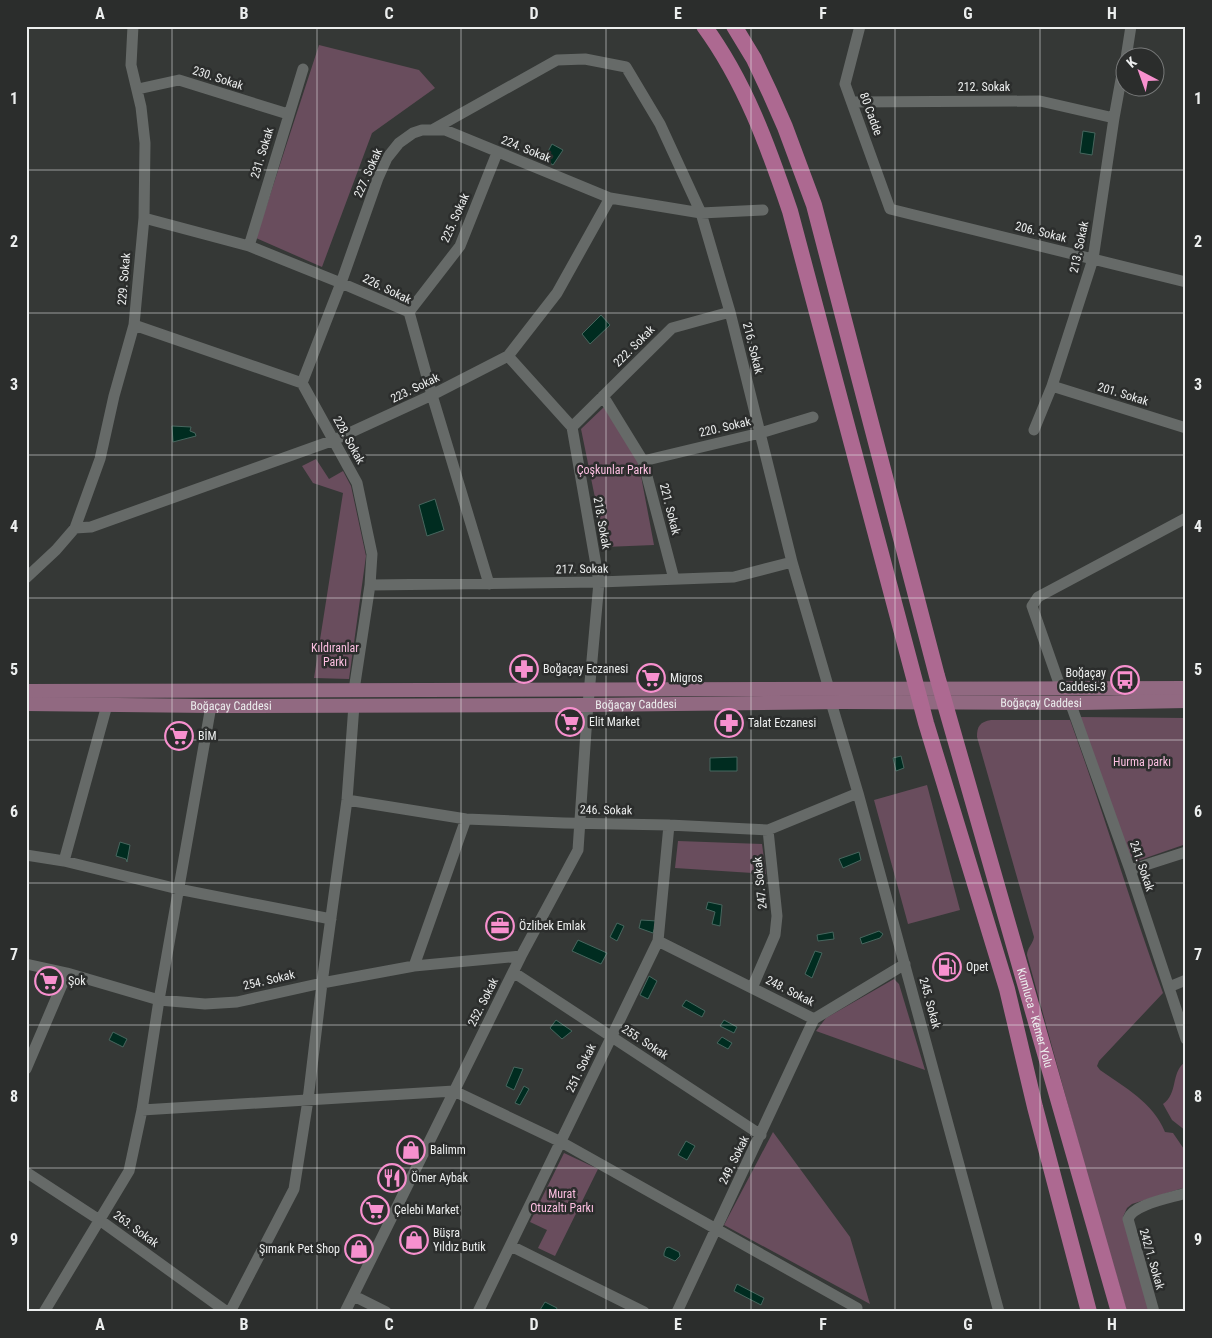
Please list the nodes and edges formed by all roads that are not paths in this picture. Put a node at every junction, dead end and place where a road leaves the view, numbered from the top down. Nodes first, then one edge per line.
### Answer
1 (133, 26) edge
2 (704, 26) edge
3 (734, 26) edge
4 (860, 26) edge
5 (1132, 26) edge
6 (1128, 48) edge
7 (585, 59) joint
8 (303, 69) dead end
9 (138, 89) junction
10 (1118, 98) edge
11 (852, 102) junction
12 (288, 114) junction
13 (1114, 118) junction
14 (432, 130) junction
15 (497, 153) junction
16 (610, 198) junction
17 (890, 209) joint
18 (763, 210) dead end
19 (701, 213) junction
20 (144, 218) junction
21 (249, 246) junction
22 (1093, 259) junction
23 (1186, 282) edge
24 (341, 283) junction
25 (409, 312) junction
26 (730, 312) junction
27 (134, 325) junction
28 (508, 356) junction
29 (302, 383) junction
30 (1052, 386) junction
31 (432, 395) junction
32 (603, 396) junction
33 (813, 417) dead end
34 (572, 427) junction
35 (1186, 428) edge
36 (1034, 430) dead end
37 (760, 433) junction
38 (334, 440) junction
39 (643, 461) junction
40 (1186, 518) edge
41 (75, 528) junction
42 (792, 562) junction
43 (26, 578) edge
44 (674, 579) junction
45 (599, 582) junction
46 (489, 584) junction
47 (370, 585) junction
48 (1186, 688) edge
49 (1061, 689) junction
50 (354, 690) junction
51 (590, 690) junction
52 (26, 691) edge
53 (830, 695) junction
54 (1070, 702) junction
55 (1186, 702) edge
56 (26, 704) edge
57 (354, 705) junction
58 (588, 705) junction
59 (107, 706) junction
60 (211, 706) junction
61 (858, 793) junction
62 (347, 800) junction
63 (466, 819) junction
64 (580, 823) junction
65 (669, 825) junction
66 (768, 830) junction
67 (1186, 852) edge
68 (26, 854) edge
69 (64, 861) junction
70 (1130, 870) junction
71 (178, 889) junction
72 (331, 919) junction
73 (658, 941) junction
74 (521, 956) junction
75 (26, 964) edge
76 (905, 964) junction
77 (414, 966) junction
78 (513, 972) junction
79 (67, 973) junction
80 (1186, 980) edge
81 (322, 983) junction
82 (1169, 987) junction
83 (752, 988) junction
84 (159, 1000) junction
85 (814, 1019) junction
86 (612, 1037) junction
87 (1186, 1039) edge
88 (26, 1069) edge
89 (454, 1091) junction
90 (308, 1100) junction
91 (142, 1110) junction
92 (761, 1135) junction
93 (561, 1142) junction
94 (26, 1172) edge
95 (1186, 1193) edge
96 (101, 1220) junction
97 (716, 1230) junction
98 (511, 1246) junction
99 (354, 1296) junction
100 (856, 1310) edge
101 (44, 1312) edge
102 (229, 1312) edge
103 (345, 1312) edge
104 (386, 1312) edge
105 (478, 1312) edge
106 (644, 1312) edge
107 (678, 1312) edge
108 (999, 1312) edge
109 (1089, 1312) edge
110 (1119, 1312) edge
111 (1154, 1312) edge

1 - 9 street, 229. Sokak
2 - 109 highway, Kumluca - Kemer Yolu
3 - 110 highway, Kumluca - Kemer Yolu
4 - 11 street, 80 Cadde
5 - 6 street
7 - 14 street, 227. Sokak
7 - 19 street, 216. Sokak
8 - 12 street, 231. Sokak
9 - 12 street, 230. Sokak
9 - 20 street, 229. Sokak
10 - 13 street, 213. Sokak
11 - 13 street, 212. Sokak
11 - 17 street, 80 Cadde
12 - 21 street, 231. Sokak
13 - 22 street, 213. Sokak
14 - 15 street, 224. Sokak
14 - 24 street, 227. Sokak
15 - 16 street, 224. Sokak
15 - 25 street, 225. Sokak
16 - 19 street
16 - 28 street, 223. Sokak
17 - 22 street, 206. Sokak
18 - 19 street
19 - 26 street, 216. Sokak
20 - 21 street, 226. Sokak
20 - 27 street, 229. Sokak
21 - 24 street, 226. Sokak
22 - 23 street, 206. Sokak
22 - 30 street, 213. Sokak
24 - 25 street, 226. Sokak
24 - 29 street, 227. Sokak
25 - 31 street, 226. Sokak
26 - 32 street, 222. Sokak
26 - 37 street, 216. Sokak
27 - 29 street
27 - 41 street, 229. Sokak
28 - 31 street, 223. Sokak
28 - 34 street
29 - 38 street, 228. Sokak
30 - 35 street, 201. Sokak
30 - 36 street, 213. Sokak
31 - 38 street, 223. Sokak
31 - 46 street, 226. Sokak
32 - 34 street, 222. Sokak
32 - 39 street, 221. Sokak
33 - 37 street, 220. Sokak
34 - 45 street, 218. Sokak
37 - 39 street, 220. Sokak
37 - 42 street, 216. Sokak
38 - 41 street, 223. Sokak
38 - 47 street, 228. Sokak
39 - 44 street, 221. Sokak
40 - 49 street
41 - 43 street
42 - 44 street, 217. Sokak
42 - 53 street, 216. Sokak
44 - 45 street, 217. Sokak
45 - 46 street, 217. Sokak
45 - 51 street, 218. Sokak
46 - 47 street, 217. Sokak
47 - 50 street, 228. Sokak
48 - 49 main road, Boğaçay Caddesi
49 - 53 main road, Boğaçay Caddesi
50 - 51 main road, Boğaçay Caddesi
50 - 52 main road, Boğaçay Caddesi
51 - 53 main road, Boğaçay Caddesi
51 - 58 street, 252. Sokak
53 - 54 main road, Boğaçay Caddesi
53 - 58 main road, Boğaçay Caddesi
53 - 61 street, 245. Sokak
54 - 55 main road, Boğaçay Caddesi
54 - 70 street, 241. Sokak
56 - 59 main road, Boğaçay Caddesi
57 - 58 main road, Boğaçay Caddesi
57 - 60 main road, Boğaçay Caddesi
57 - 62 street
58 - 64 street, 252. Sokak
59 - 60 main road, Boğaçay Caddesi
59 - 69 street
60 - 71 street
61 - 66 street, 246. Sokak
61 - 76 street, 245. Sokak
62 - 63 street, 246. Sokak
62 - 72 street
63 - 64 street, 246. Sokak
63 - 77 street
64 - 65 street, 246. Sokak
64 - 74 street, 252. Sokak
65 - 66 street, 246. Sokak
65 - 73 street, 251. Sokak
66 - 83 street, 247. Sokak
67 - 70 street
68 - 69 street
69 - 71 street
70 - 82 street, 241. Sokak
71 - 72 street
71 - 84 street
72 - 81 street
73 - 83 street, 248. Sokak
73 - 86 street, 251. Sokak
74 - 77 street, 254. Sokak
74 - 78 street, 252. Sokak
75 - 79 street, 254. Sokak
76 - 85 street, 248. Sokak
76 - 108 street, 245. Sokak
77 - 81 street, 254. Sokak
78 - 86 street, 255. Sokak
78 - 89 street, 252. Sokak
79 - 84 street, 254. Sokak
79 - 88 street
80 - 82 street
81 - 84 street, 254. Sokak
81 - 90 street
82 - 87 street, 241. Sokak
83 - 85 street, 248. Sokak
84 - 91 street
85 - 92 street, 249. Sokak
86 - 92 street, 255. Sokak
86 - 93 street, 251. Sokak
89 - 90 street
89 - 93 street
89 - 99 street, 252. Sokak
90 - 91 street
90 - 102 street
91 - 96 street
92 - 97 street, 249. Sokak
93 - 97 street
93 - 98 street, 251. Sokak
94 - 96 street, 263. Sokak
95 - 111 street, 242/1. Sokak
96 - 101 street
96 - 102 street, 263. Sokak
97 - 100 street
97 - 107 street, 249. Sokak
98 - 105 street, 251. Sokak
98 - 106 street
99 - 103 street, 252. Sokak
99 - 104 street

